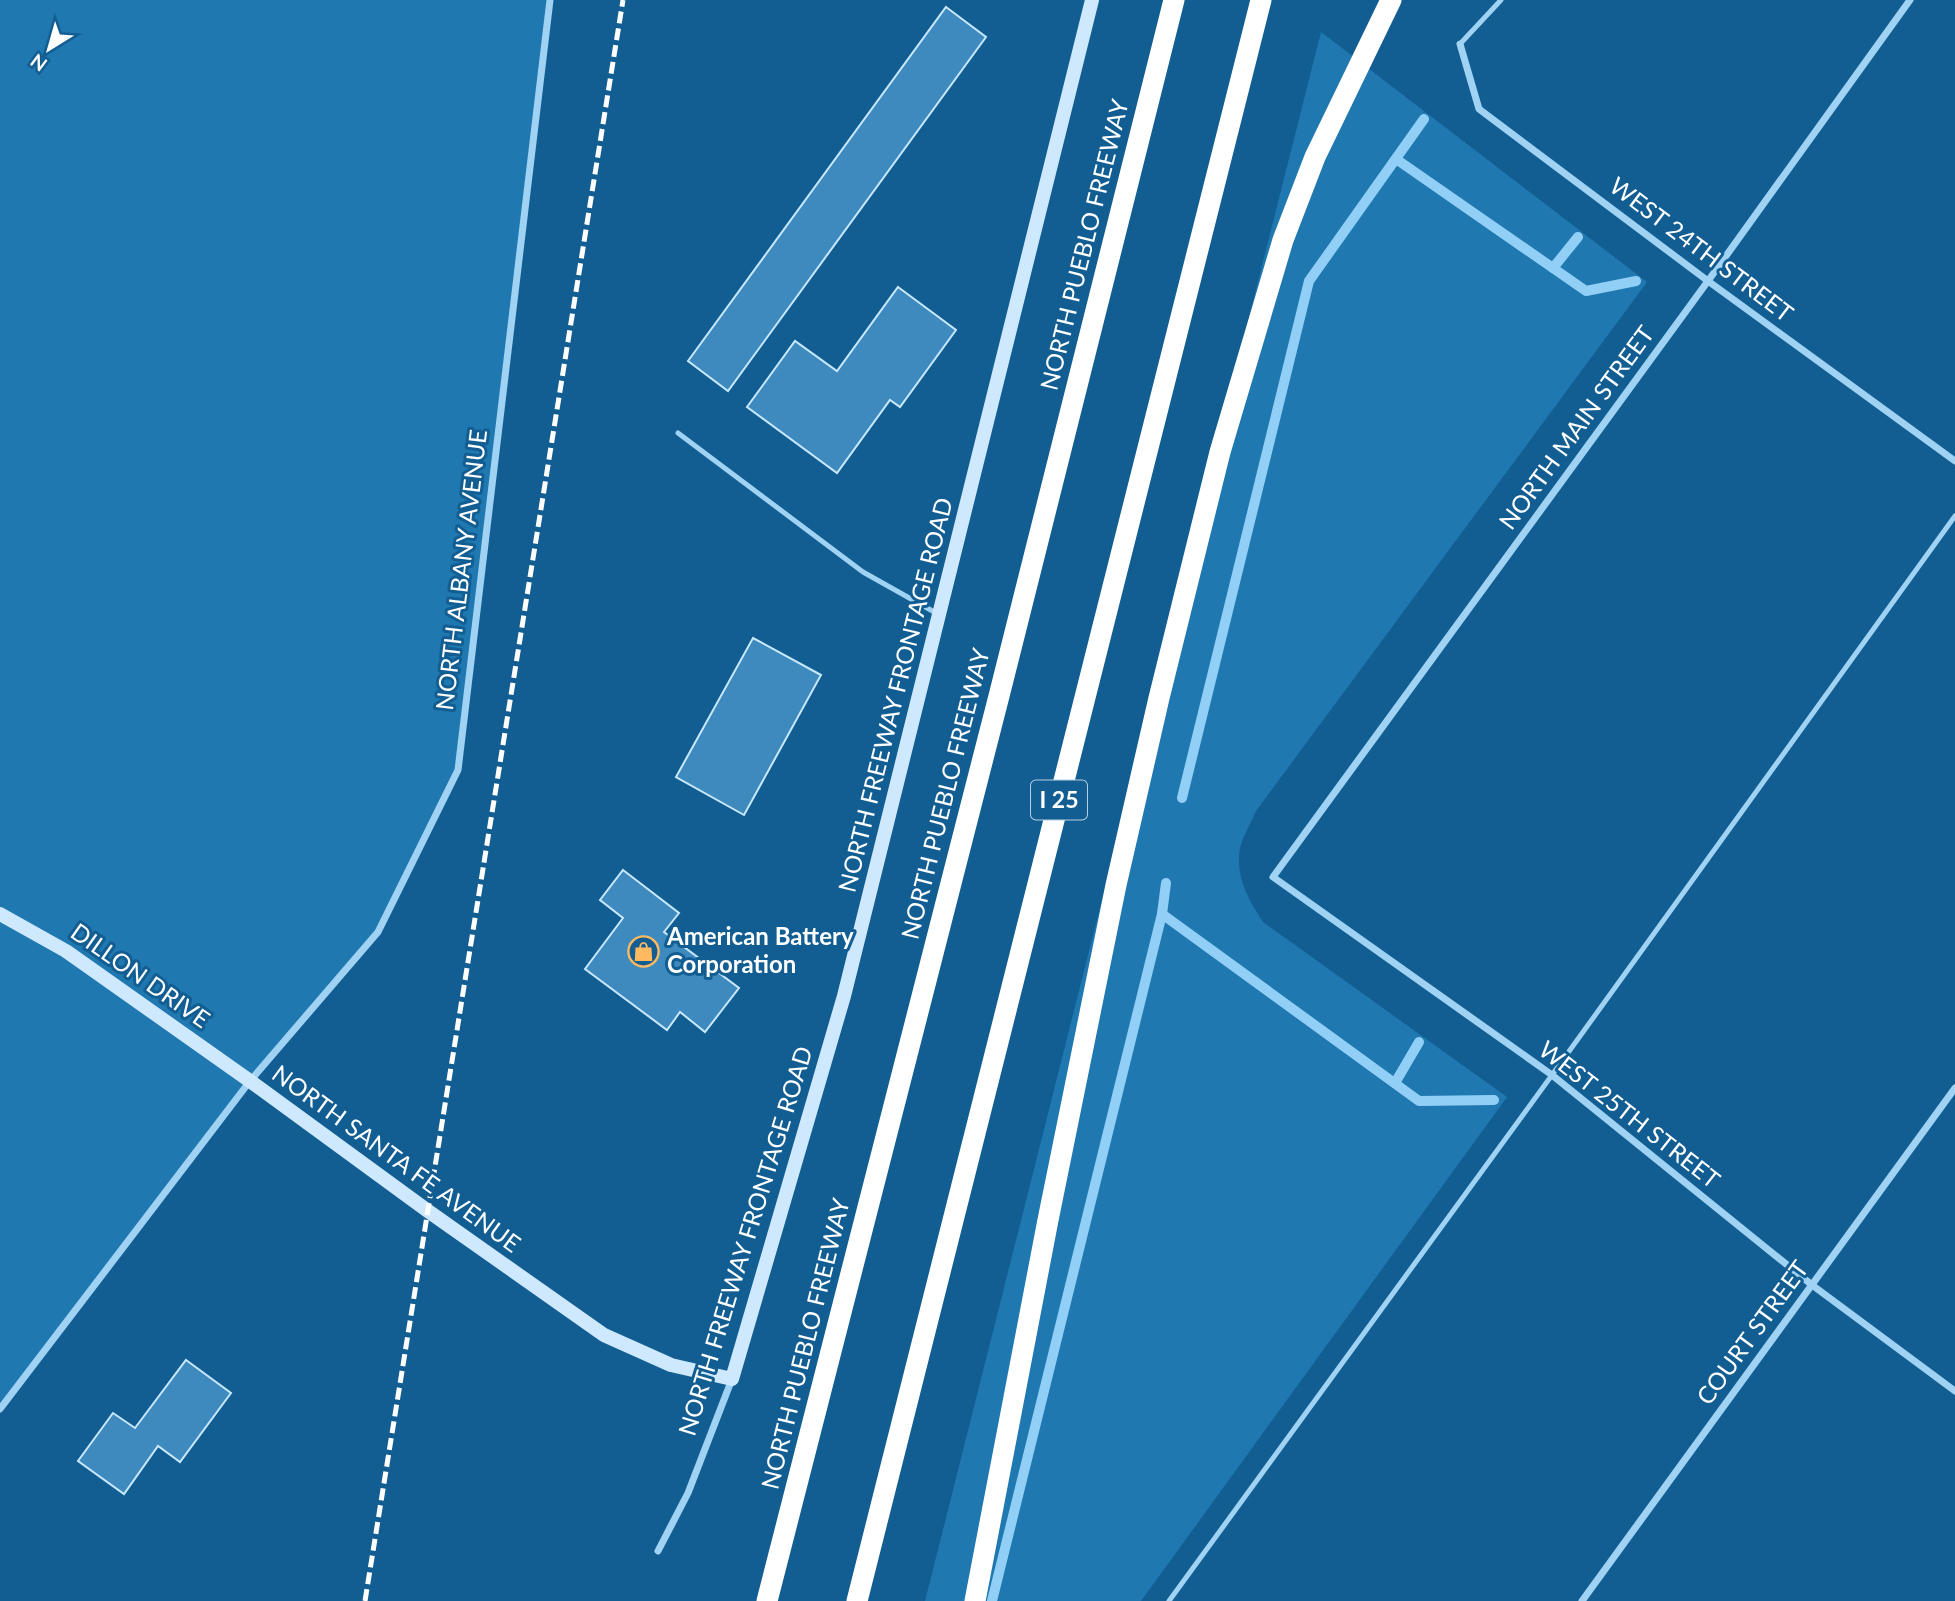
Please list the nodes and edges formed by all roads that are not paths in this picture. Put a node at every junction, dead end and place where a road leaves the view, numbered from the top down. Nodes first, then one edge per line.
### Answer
1 (550, 0) edge
2 (1092, 0) edge
3 (1174, 0) edge
4 (1261, 0) edge
5 (1391, 0) edge
6 (1501, 0) edge
7 (1910, 0) edge
8 (1460, 44) joint
9 (1708, 281) junction
10 (678, 433) dead end
11 (1955, 461) edge
12 (1955, 516) edge
13 (939, 615) junction
14 (1273, 877) joint
15 (0, 915) edge
16 (1552, 1075) junction
17 (250, 1081) junction
18 (1955, 1088) edge
19 (1812, 1285) junction
20 (732, 1379) junction
21 (1955, 1391) edge
22 (0, 1409) edge
23 (658, 1551) dead end
24 (767, 1601) edge
25 (857, 1601) edge
26 (975, 1601) edge
27 (1169, 1601) edge
28 (1582, 1601) edge

1 - 17 street, NORTH ALBANY AVENUE
2 - 13 street, NORTH FREEWAY FRONTAGE ROAD
3 - 24 highway, NORTH PUEBLO FREEWAY
4 - 25 highway, I 25
5 - 26 highway
6 - 8 lane
7 - 9 street, NORTH MAIN STREET
8 - 9 street, WEST 24TH STREET
9 - 11 street, WEST 24TH STREET
9 - 14 street, NORTH MAIN STREET
10 - 13 lane
12 - 16 lane
13 - 20 street, NORTH FREEWAY FRONTAGE ROAD
14 - 16 street, WEST 25TH STREET
15 - 17 street, DILLON DRIVE
16 - 19 street, WEST 25TH STREET
16 - 27 lane
17 - 20 street, NORTH SANTA FE AVENUE
17 - 22 street, NORTH SANTA FE AVENUE
18 - 19 street, COURT STREET
19 - 21 street, WEST 25TH STREET
19 - 28 street, COURT STREET
20 - 23 street, NORTH FREEWAY FRONTAGE ROAD

